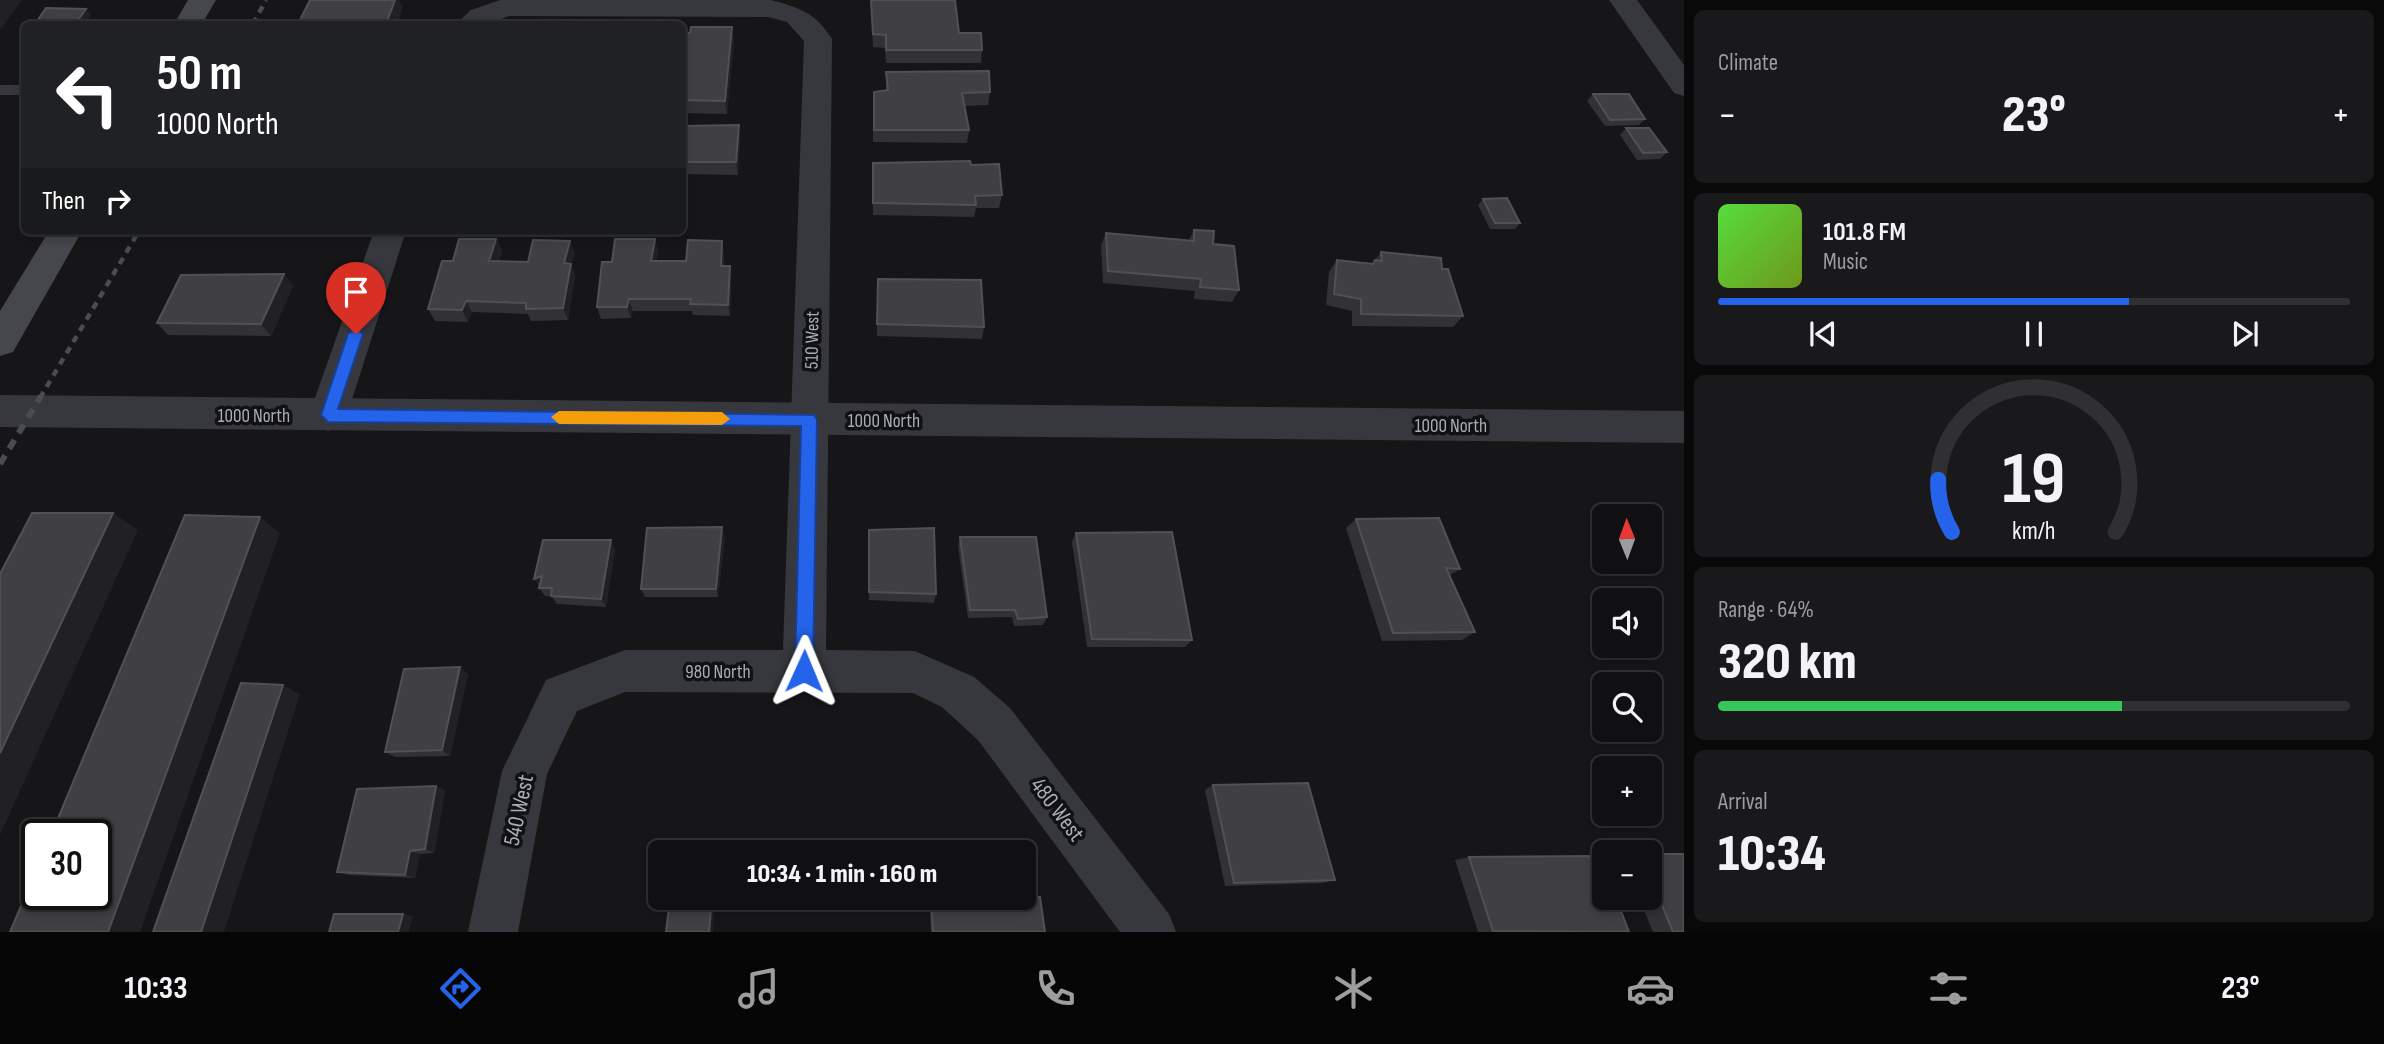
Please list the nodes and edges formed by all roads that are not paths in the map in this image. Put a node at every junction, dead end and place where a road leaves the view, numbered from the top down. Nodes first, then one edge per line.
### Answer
1 (202, 0) edge
2 (1623, 0) edge
3 (475, 20) edge
4 (190, 21) edge
5 (1684, 86) edge
6 (0, 90) edge
7 (21, 90) edge
8 (63, 235) edge
9 (389, 235) edge
10 (0, 342) edge
11 (0, 411) edge
12 (328, 415) junction
13 (809, 420) junction
14 (1684, 427) edge
15 (804, 671) junction
16 (958, 692) joint
17 (562, 695) joint
18 (494, 932) edge
19 (1151, 932) edge

1 - 4 main road
2 - 5 street
3 - 13 street, 510 West
6 - 7 lane
8 - 10 main road
9 - 12 street
11 - 12 street, 1000 North
12 - 13 street, 1000 North
13 - 14 street, 1000 North
13 - 15 street, 510 West
15 - 16 street, 980 North
15 - 17 street, 980 North
16 - 19 street, 480 West
17 - 18 street, 540 West

